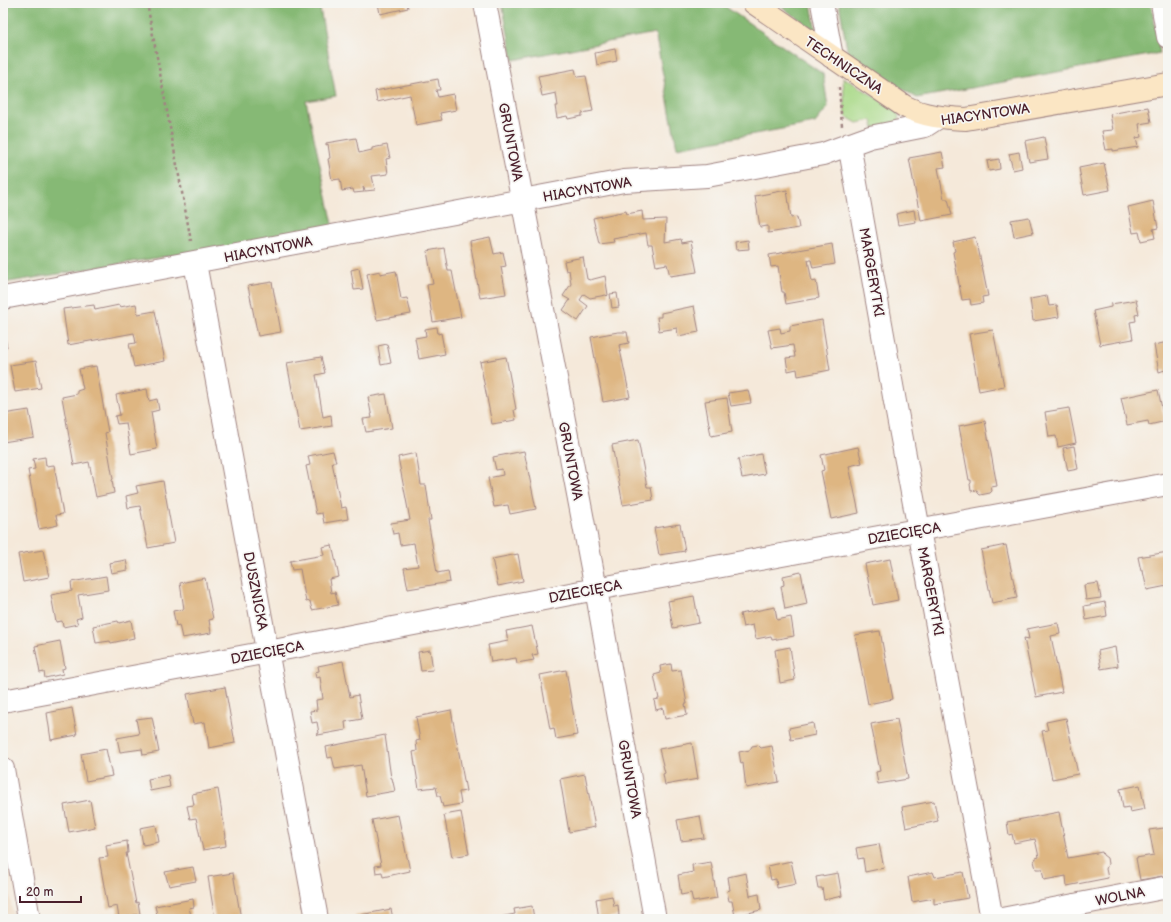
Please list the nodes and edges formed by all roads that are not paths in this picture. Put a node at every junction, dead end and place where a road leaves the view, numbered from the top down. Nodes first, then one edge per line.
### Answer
1 (485, 3) edge
2 (754, 3) edge
3 (822, 3) edge
4 (1162, 3) edge
5 (1168, 37) edge
6 (832, 57) junction
7 (1168, 84) edge
8 (939, 117) junction
9 (846, 145) junction
10 (522, 200) junction
11 (195, 263) junction
12 (3, 298) edge
13 (1168, 484) edge
14 (920, 530) junction
15 (596, 589) junction
16 (268, 652) junction
17 (3, 700) edge
18 (3, 769) edge
19 (1168, 887) edge
20 (29, 919) edge
21 (317, 919) edge
22 (655, 919) edge
23 (992, 919) edge
24 (1002, 919) edge

1 - 10 street, GRUNTOWA
2 - 6 street, TECHNICZNA
3 - 6 street
4 - 5 street
6 - 8 street, TECHNICZNA
7 - 8 street, HIACYNTOWA
8 - 9 street, HIACYNTOWA
9 - 10 street, HIACYNTOWA
9 - 14 street, MARGERYTKI
10 - 11 street, HIACYNTOWA
10 - 15 street, GRUNTOWA
11 - 12 street, HIACYNTOWA
11 - 16 street, DUSZNICKA
13 - 14 street, DZIECIĘCA
14 - 15 street, DZIECIĘCA
14 - 23 street, MARGERYTKI
15 - 16 street, DZIECIĘCA
15 - 22 street, GRUNTOWA
16 - 17 street, DZIECIĘCA
16 - 21 street, DUSZNICKA
18 - 20 street
19 - 24 street, WOLNA

